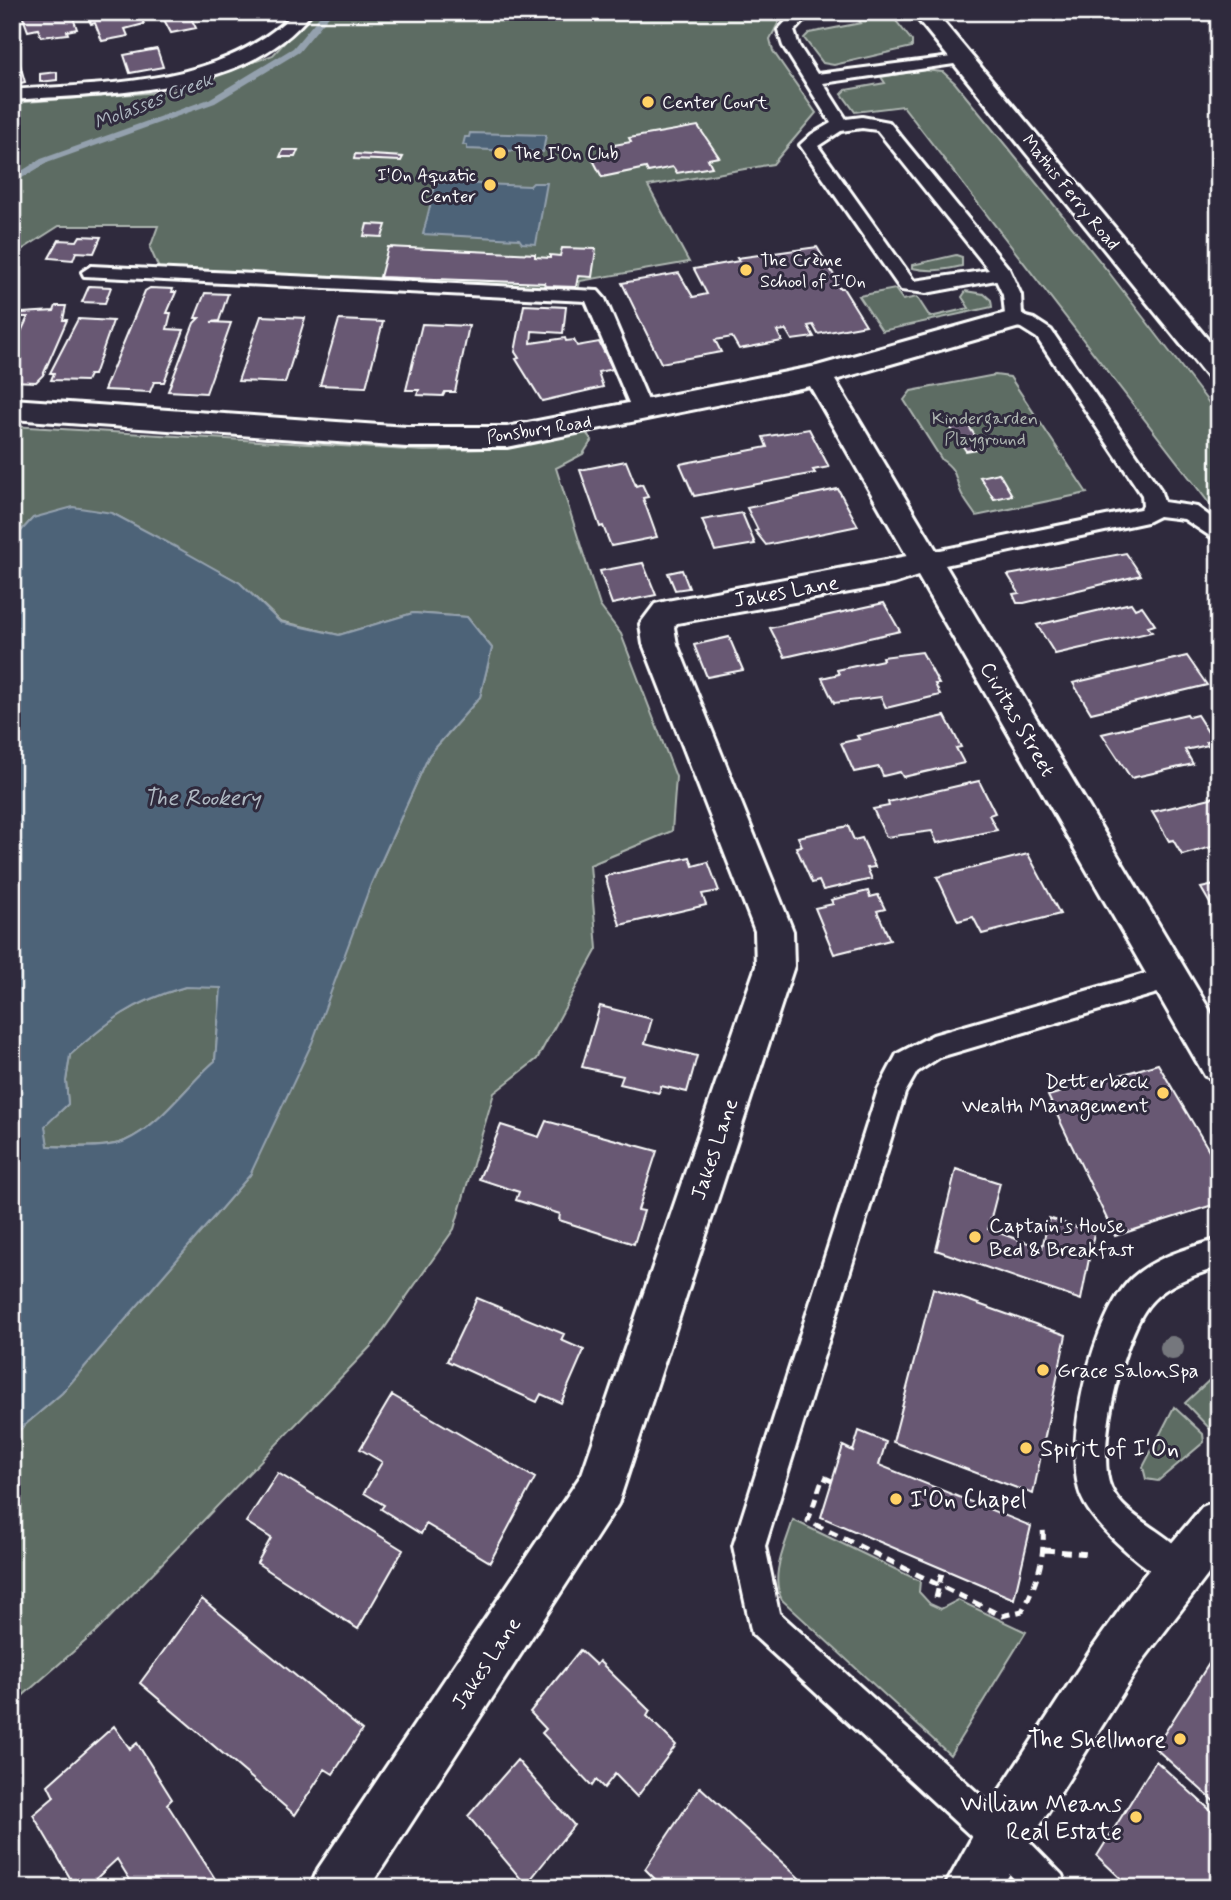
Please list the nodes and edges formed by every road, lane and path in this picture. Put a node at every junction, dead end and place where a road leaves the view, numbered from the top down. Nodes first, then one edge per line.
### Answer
1 (304, 12) edge
2 (798, 12) edge
3 (923, 12) edge
4 (961, 58) junction
5 (812, 80) junction
6 (12, 95) edge
7 (842, 126) junction
8 (91, 272) dead end
9 (1002, 273) junction
10 (1013, 320) junction
11 (1219, 372) edge
12 (818, 375) junction
13 (12, 409) edge
14 (642, 410) junction
15 (1154, 508) junction
16 (1219, 534) edge
17 (926, 561) junction
18 (1169, 979) junction
19 (1219, 1063) edge
20 (1219, 1253) edge
21 (832, 1481) dead end
22 (1219, 1524) edge
23 (1043, 1527) dead end
24 (1045, 1550) junction
25 (1096, 1554) dead end
26 (943, 1569) dead end
27 (1177, 1569) junction
28 (939, 1585) junction
29 (936, 1598) dead end
30 (999, 1837) junction
31 (337, 1888) edge
32 (971, 1888) edge
33 (1049, 1888) edge

1 - 6 lane
2 - 5 lane
3 - 4 street, Mathis Ferry Road
4 - 5 lane
4 - 11 street, Mathis Ferry Road
5 - 7 lane
7 - 9 lane
7 - 9 lane
8 - 14 lane
9 - 10 lane
10 - 12 street, Ponsbury Road
10 - 15 lane
12 - 14 street, Ponsbury Road
12 - 17 street, Civitas Street
13 - 14 street, Ponsbury Road
15 - 16 lane
15 - 17 lane
17 - 18 street, Civitas Street
17 - 31 street, Jakes Lane
18 - 19 street, Civitas Street
18 - 30 lane
20 - 27 lane
21 - 28 path
22 - 27 street
23 - 24 path
24 - 25 path
24 - 28 path
26 - 28 path
27 - 30 street
28 - 29 path
30 - 32 street
30 - 33 lane

